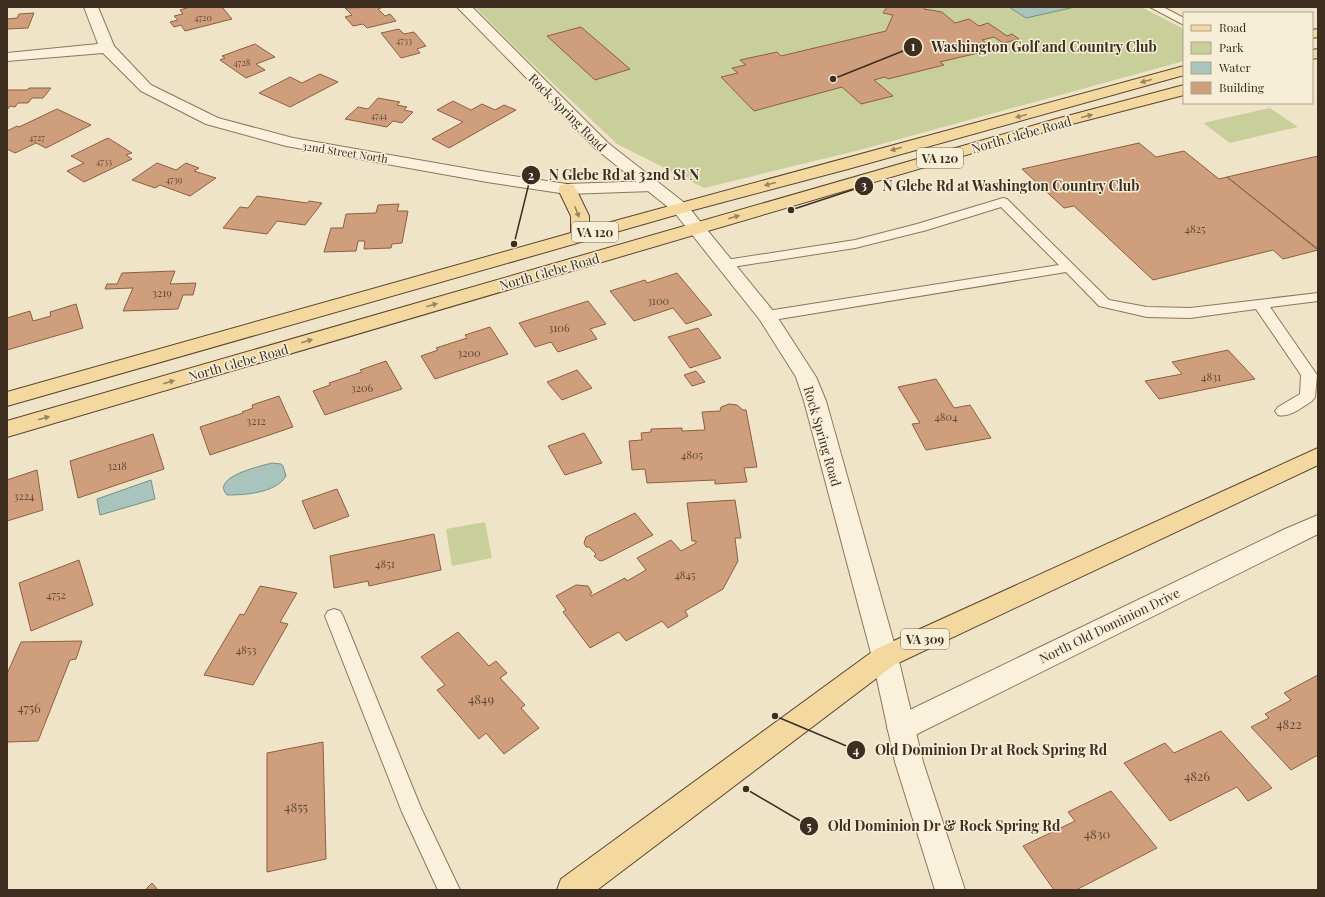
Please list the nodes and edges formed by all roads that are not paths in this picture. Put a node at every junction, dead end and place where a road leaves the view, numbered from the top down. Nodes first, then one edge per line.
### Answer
1 (91, 7) edge
2 (464, 7) edge
3 (1155, 7) edge
4 (1183, 21) edge
5 (107, 48) junction
6 (7, 57) edge
7 (1183, 70) edge
8 (1183, 90) edge
9 (652, 186) junction
10 (567, 189) junction
11 (680, 208) junction
12 (696, 227) junction
13 (580, 236) junction
14 (726, 264) junction
15 (1069, 267) junction
16 (1318, 297) edge
17 (1260, 304) junction
18 (767, 316) junction
19 (7, 399) edge
20 (1283, 411) dead end
21 (7, 429) edge
22 (1318, 456) edge
23 (1318, 524) edge
24 (334, 616) dead end
25 (885, 658) junction
26 (901, 728) junction
27 (450, 890) edge
28 (572, 890) edge
29 (950, 890) edge

1 - 5 street, 32nd Street North
2 - 9 street, Rock Spring Road
3 - 4 lane
5 - 6 street
5 - 10 street, 32nd Street North
7 -> 11 main road, North Glebe Road / VA 120
12 -> 8 main road, North Glebe Road / VA 120
9 - 10 street, 32nd Street North
9 - 11 street, Rock Spring Road
10 -> 13 main road
11 - 12 street, Rock Spring Road
11 - 13 main road, North Glebe Road / VA 120
12 - 14 street, Rock Spring Road
21 -> 12 main road, North Glebe Road / VA 120
13 - 19 main road, North Glebe Road / VA 120
14 - 15 lane
14 - 18 street, Rock Spring Road
15 - 17 lane
15 - 18 lane
16 - 17 lane
17 - 20 lane
18 - 25 street, Rock Spring Road
22 - 25 main road, VA 309
23 - 26 street, North Old Dominion Drive
24 - 27 lane
25 - 26 street, Rock Spring Road
25 - 28 main road, VA 309
26 - 29 street, Rock Spring Road

